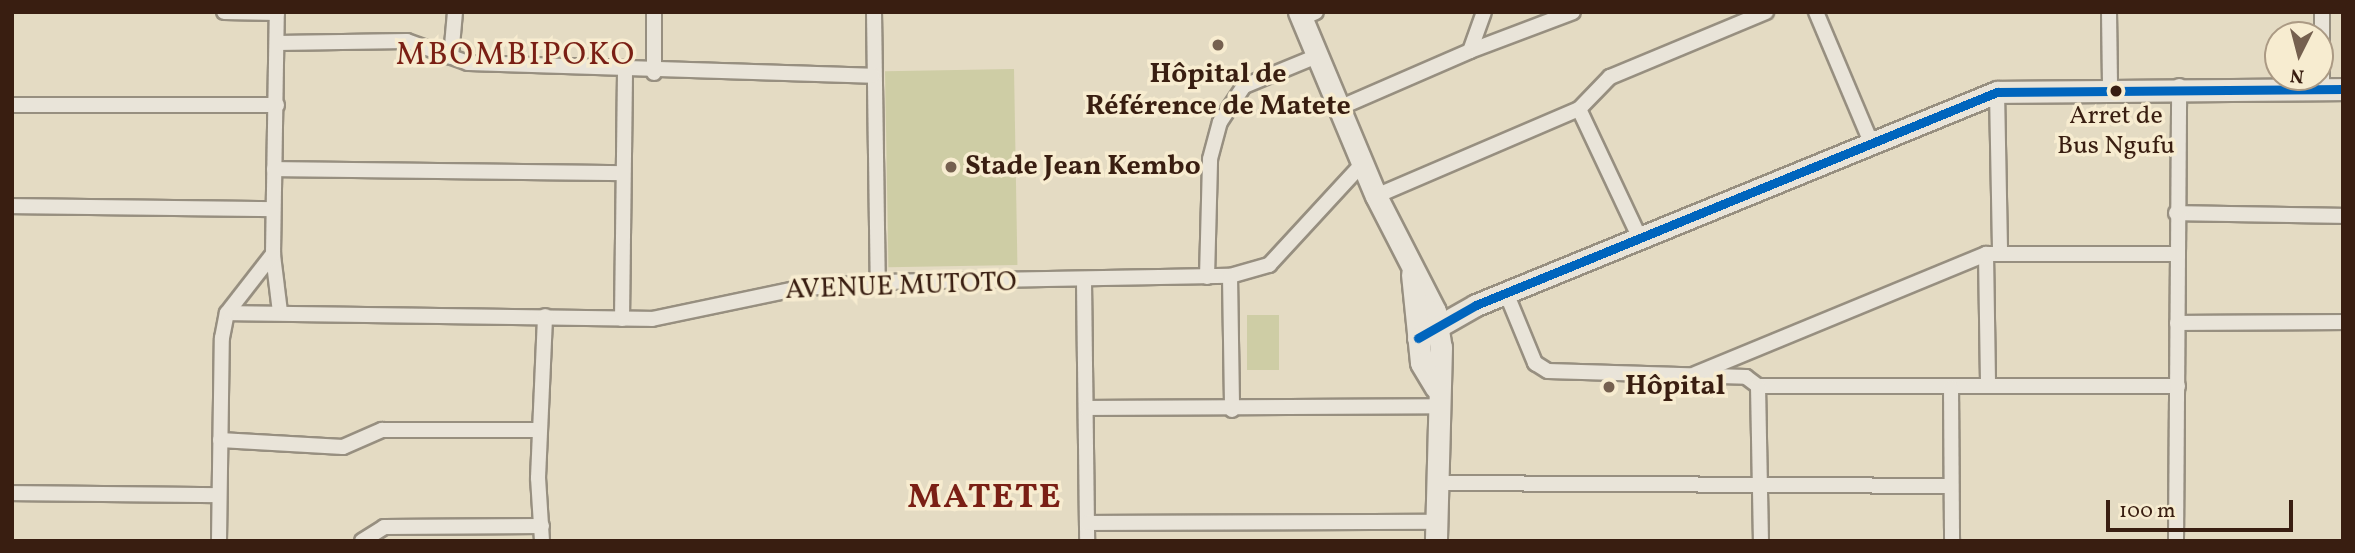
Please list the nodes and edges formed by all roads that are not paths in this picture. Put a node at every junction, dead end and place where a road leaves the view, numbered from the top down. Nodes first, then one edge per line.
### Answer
1 (224, 12) edge
2 (456, 12) edge
3 (654, 12) edge
4 (874, 12) edge
5 (1484, 12) edge
6 (1573, 12) edge
7 (1766, 12) edge
8 (1816, 12) edge
9 (2109, 12) edge
10 (277, 13) edge
11 (1306, 14) edge
12 (277, 43) junction
13 (1470, 51) junction
14 (1317, 56) junction
15 (451, 57) junction
16 (625, 72) junction
17 (654, 73) junction
18 (873, 76) junction
19 (2179, 86) junction
20 (2110, 87) junction
21 (2264, 88) edge
22 (1997, 92) junction
23 (12, 105) edge
24 (276, 105) junction
25 (1339, 108) junction
26 (1580, 109) junction
27 (1870, 140) junction
28 (1363, 163) junction
29 (274, 169) junction
30 (623, 173) junction
31 (1376, 196) junction
32 (12, 206) edge
33 (273, 209) junction
34 (2176, 213) junction
35 (2343, 216) edge
36 (1641, 241) junction
37 (273, 254) junction
38 (1993, 254) junction
39 (2176, 254) junction
40 (1412, 272) junction
41 (1230, 276) junction
42 (1207, 277) junction
43 (878, 282) junction
44 (1084, 282) junction
45 (1507, 295) junction
46 (280, 312) junction
47 (227, 313) junction
48 (545, 316) junction
49 (1413, 316) junction
50 (1437, 318) junction
51 (622, 319) junction
52 (2343, 322) edge
53 (2177, 323) junction
54 (1418, 338) junction
55 (1687, 377) junction
56 (1758, 386) junction
57 (1988, 386) junction
58 (2178, 386) junction
59 (1951, 388) junction
60 (1436, 397) junction
61 (1086, 408) junction
62 (1232, 410) junction
63 (539, 430) junction
64 (220, 440) junction
65 (1436, 482) junction
66 (1758, 482) junction
67 (1951, 486) junction
68 (12, 494) edge
69 (218, 495) junction
70 (1087, 523) junction
71 (1436, 532) edge
72 (542, 533) edge
73 (219, 541) edge
74 (362, 541) edge
75 (1087, 541) edge
76 (1760, 541) edge
77 (1952, 541) edge
78 (2176, 541) edge

1 - 10 street
2 - 15 street
3 - 17 street
4 - 18 street
5 - 13 street
6 - 13 street
7 - 26 street
8 - 27 street
9 - 20 street
10 - 12 street
11 - 14 street
12 - 15 street
12 - 24 street
13 - 25 street
14 - 25 street
14 - 42 street
15 - 16 street
16 - 17 street
16 - 30 street
17 - 18 street
18 - 43 street
19 - 20 street
19 - 21 street
19 - 34 street
20 - 22 street
22 - 27 street
22 - 38 street
23 - 24 street
24 - 29 street
25 - 28 street
26 - 31 street
26 - 36 street
27 - 36 street
28 - 31 street
28 - 41 street, AVENUE MUTOTO
29 - 30 street
29 - 33 street
30 - 51 street
31 - 40 street
32 - 33 street
33 - 37 street
34 - 35 street
34 - 39 street
36 - 45 street
37 - 46 street
37 - 47 street
38 - 39 street
38 - 55 street
38 - 57 street
39 - 53 street
40 - 49 street
40 - 50 street
41 - 42 street, AVENUE MUTOTO
41 - 62 street
42 - 44 street, AVENUE MUTOTO
43 - 44 street, AVENUE MUTOTO
43 - 51 street, AVENUE MUTOTO
44 - 61 street
45 - 50 street
45 - 55 street
46 - 47 street, AVENUE MUTOTO
46 - 48 street, AVENUE MUTOTO
47 - 64 street
48 - 51 street, AVENUE MUTOTO
48 - 63 street
49 - 50 street
49 - 54 street
50 - 54 street
50 - 60 street
52 - 53 street
53 - 58 street
54 - 60 street
55 - 56 street
56 - 59 street
56 - 66 street
57 - 58 street
57 - 59 street
58 - 78 street
59 - 67 street
60 - 62 street
60 - 65 street
61 - 62 street
61 - 70 street
63 - 64 street
63 - 72 street
64 - 69 street
65 - 66 street
65 - 71 street
66 - 67 street
66 - 76 street
67 - 77 street
68 - 69 street
69 - 73 street
70 - 71 street
70 - 75 street
72 - 74 street

